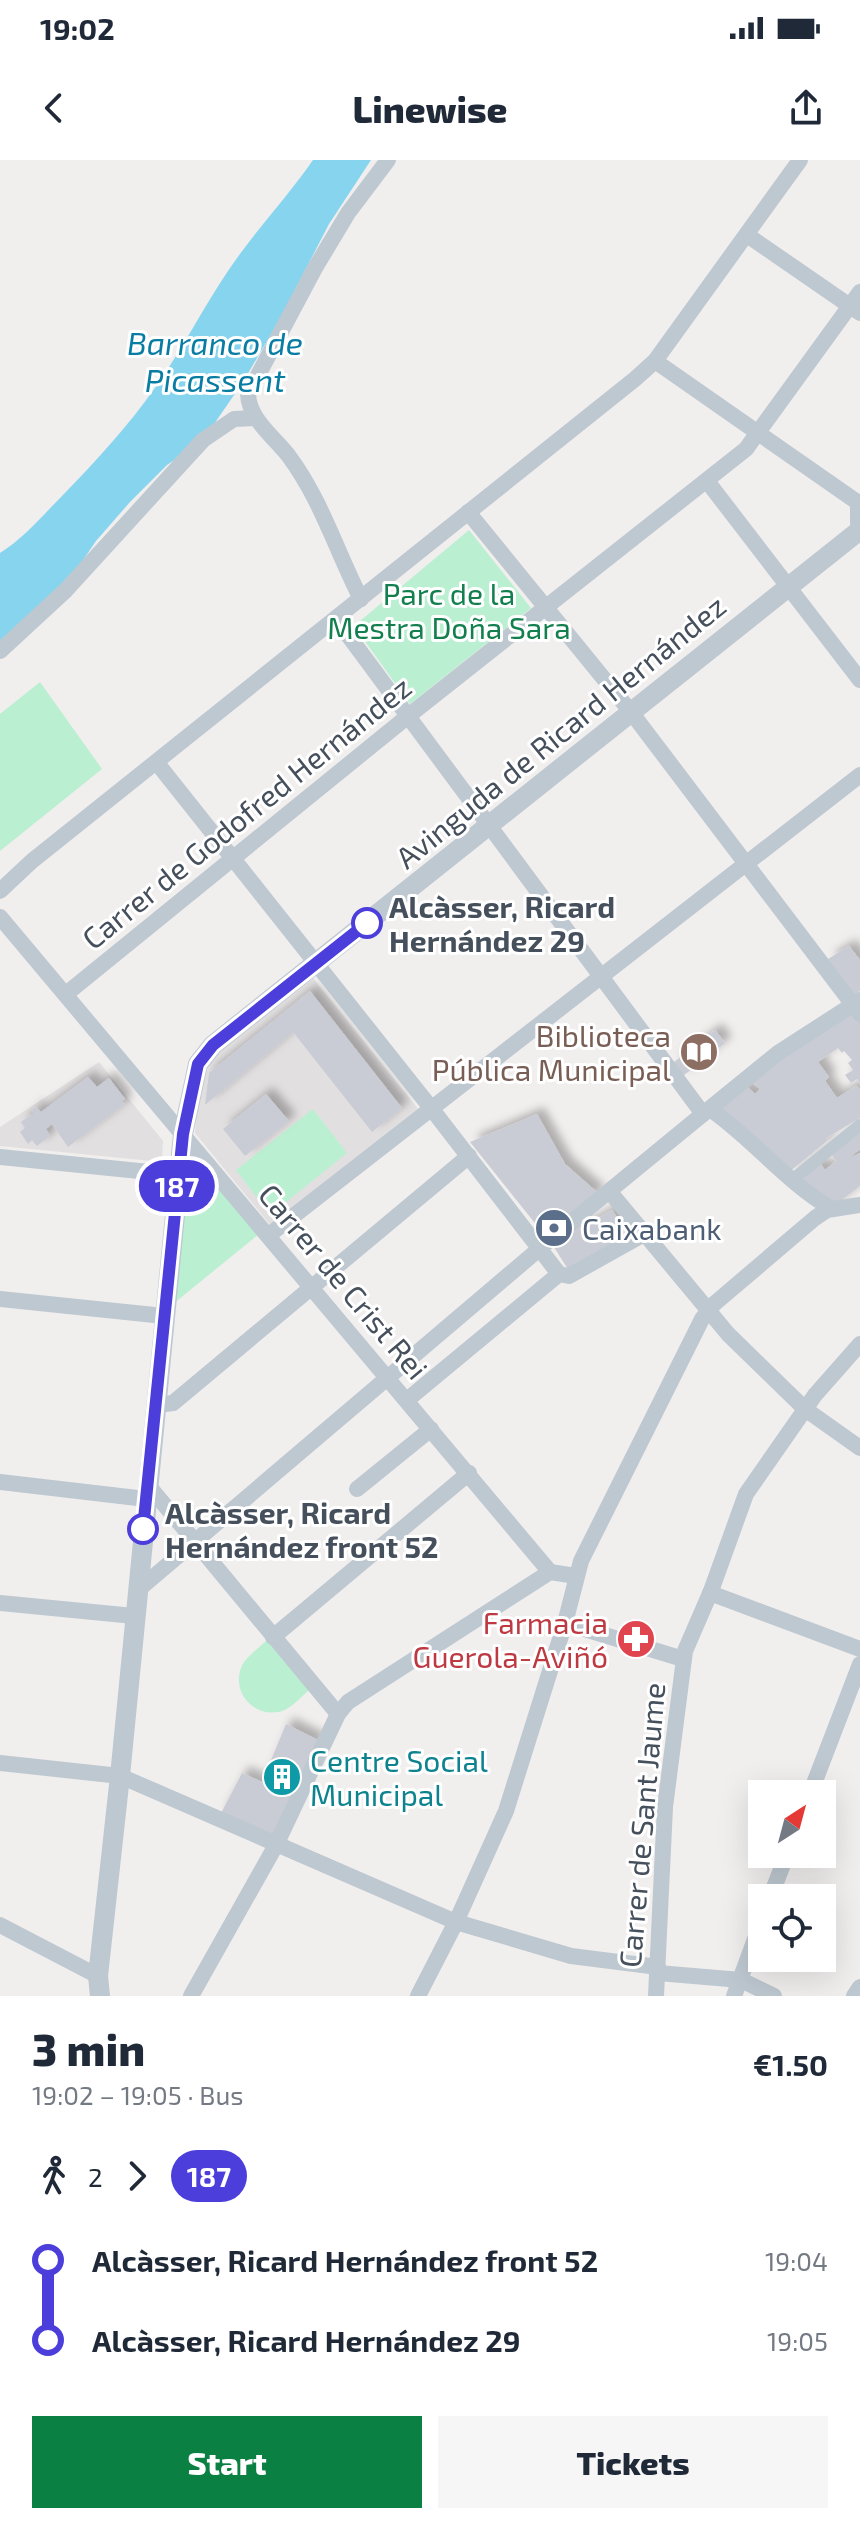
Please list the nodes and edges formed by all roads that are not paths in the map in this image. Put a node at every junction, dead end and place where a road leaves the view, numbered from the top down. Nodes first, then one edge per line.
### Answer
1 (388, 160) edge
2 (800, 160) edge
3 (747, 235) junction
4 (857, 303) edge
5 (655, 361) junction
6 (255, 418) junction
7 (759, 433) junction
8 (707, 481) junction
9 (860, 505) edge
10 (468, 512) junction
11 (860, 523) edge
12 (860, 530) edge
13 (789, 587) junction
14 (361, 599) junction
15 (544, 609) junction
16 (336, 619) junction
17 (0, 651) edge
18 (860, 680) edge
19 (631, 712) junction
20 (407, 717) junction
21 (157, 763) junction
22 (860, 775) edge
23 (488, 826) junction
24 (232, 860) junction
25 (747, 864) junction
26 (0, 891) edge
27 (0, 917) edge
28 (315, 965) junction
29 (599, 977) junction
30 (66, 994) junction
31 (858, 1006) edge
32 (189, 1103) junction
33 (160, 1107) junction
34 (431, 1108) junction
35 (706, 1112) junction
36 (860, 1125) edge
37 (183, 1134) junction
38 (469, 1156) junction
39 (0, 1157) edge
40 (179, 1175) junction
41 (792, 1180) junction
42 (610, 1192) junction
43 (860, 1205) edge
44 (832, 1209) junction
45 (644, 1234) junction
46 (269, 1235) junction
47 (541, 1248) junction
48 (559, 1274) junction
49 (312, 1287) junction
50 (0, 1299) edge
51 (707, 1310) junction
52 (164, 1316) junction
53 (860, 1344) edge
54 (389, 1378) junction
55 (407, 1400) junction
56 (157, 1405) junction
57 (805, 1409) junction
58 (431, 1429) junction
59 (860, 1448) edge
60 (469, 1473) junction
61 (0, 1482) edge
62 (357, 1489) dead end
63 (147, 1492) junction
64 (194, 1542) junction
65 (550, 1572) junction
66 (576, 1576) junction
67 (138, 1590) junction
68 (710, 1593) junction
69 (0, 1603) edge
70 (134, 1616) junction
71 (565, 1623) junction
72 (273, 1637) junction
73 (860, 1649) edge
74 (683, 1659) junction
75 (860, 1664) edge
76 (338, 1714) junction
77 (0, 1763) edge
78 (120, 1776) junction
79 (815, 1780) edge
80 (276, 1845) junction
81 (456, 1922) junction
82 (0, 1925) edge
83 (748, 1960) edge
84 (658, 1970) junction
85 (860, 1987) edge
86 (97, 1988) edge
87 (738, 1988) edge
88 (191, 1996) edge
89 (418, 1996) edge
90 (656, 1996) edge
91 (774, 1996) edge
92 (854, 1996) edge

1 - 6 street
2 - 3 street
3 - 4 street
3 - 5 street
4 - 7 street, Carrer de Godofred Hernández
5 - 7 street
5 - 10 street
6 - 14 street
6 - 17 street
7 - 8 street, Carrer de Godofred Hernández
7 - 9 street
8 - 13 street
8 - 15 street, Carrer de Godofred Hernández
9 - 11 street
10 - 14 street
10 - 15 street
12 - 13 street, Avinguda de Ricard Hernández
13 - 18 street
13 - 19 street, Avinguda de Ricard Hernández
14 - 16 street
15 - 19 street
15 - 20 street, Carrer de Godofred Hernández
16 - 20 street
16 - 21 street
19 - 23 street, Avinguda de Ricard Hernández
19 - 25 street
20 - 23 street
20 - 24 street, Carrer de Godofred Hernández
21 - 24 street
21 - 26 street
22 - 25 street
23 - 28 street, Avinguda de Ricard Hernández
23 - 29 street
24 - 28 street
24 - 30 street, Carrer de Godofred Hernández
25 - 29 street
25 - 31 street
27 - 30 street, Carrer de Crist Rei
28 - 32 street, Avinguda de Ricard Hernández
28 - 34 street
29 - 34 street
29 - 35 street
30 - 33 street, Carrer de Crist Rei
31 - 35 street
32 - 33 street
32 - 37 street, Avinguda de Ricard Hernández
33 - 37 street, Carrer de Crist Rei
34 - 38 street
34 - 46 street
35 - 41 street
35 - 42 street
36 - 41 street
37 - 40 street, Avinguda de Ricard Hernández
37 - 46 street, Carrer de Crist Rei
38 - 47 street
38 - 49 street
39 - 40 street
40 - 52 street, Avinguda de Ricard Hernández
41 - 44 street
42 - 45 street
42 - 47 street
43 - 44 street
44 - 51 street
45 - 48 street
45 - 51 street
46 - 49 street, Carrer de Crist Rei
47 - 48 street
47 - 54 street
48 - 55 street
49 - 54 street, Carrer de Crist Rei
49 - 56 street
50 - 52 street
51 - 57 street
51 - 66 street
52 - 56 street, Avinguda de Ricard Hernández
53 - 57 street, Carrer de Sant Jaume
54 - 55 street, Carrer de Crist Rei
54 - 64 street
55 - 58 street, Carrer de Crist Rei
56 - 63 street, Avinguda de Ricard Hernández
57 - 59 street
57 - 68 street, Carrer de Sant Jaume
58 - 60 street, Carrer de Crist Rei
58 - 62 street
60 - 65 street, Carrer de Crist Rei
60 - 72 street
61 - 63 street
63 - 64 street
63 - 67 street, Avinguda de Ricard Hernández
64 - 67 street
64 - 72 street
65 - 66 street
65 - 76 street
66 - 71 street
67 - 70 street, Avinguda de Ricard Hernández
68 - 73 street
68 - 74 street, Carrer de Sant Jaume
69 - 70 street
70 - 78 street, Avinguda de Ricard Hernández
71 - 74 street
71 - 81 street
72 - 76 street
74 - 84 street, Carrer de Sant Jaume
75 - 79 street
76 - 80 street
77 - 78 street
78 - 80 street
78 - 86 street, Avinguda de Ricard Hernández
80 - 81 street
80 - 88 street
81 - 84 street
81 - 89 street
82 - 86 street
83 - 87 street
84 - 87 street
84 - 90 street, Carrer de Sant Jaume
85 - 92 street
87 - 91 street

